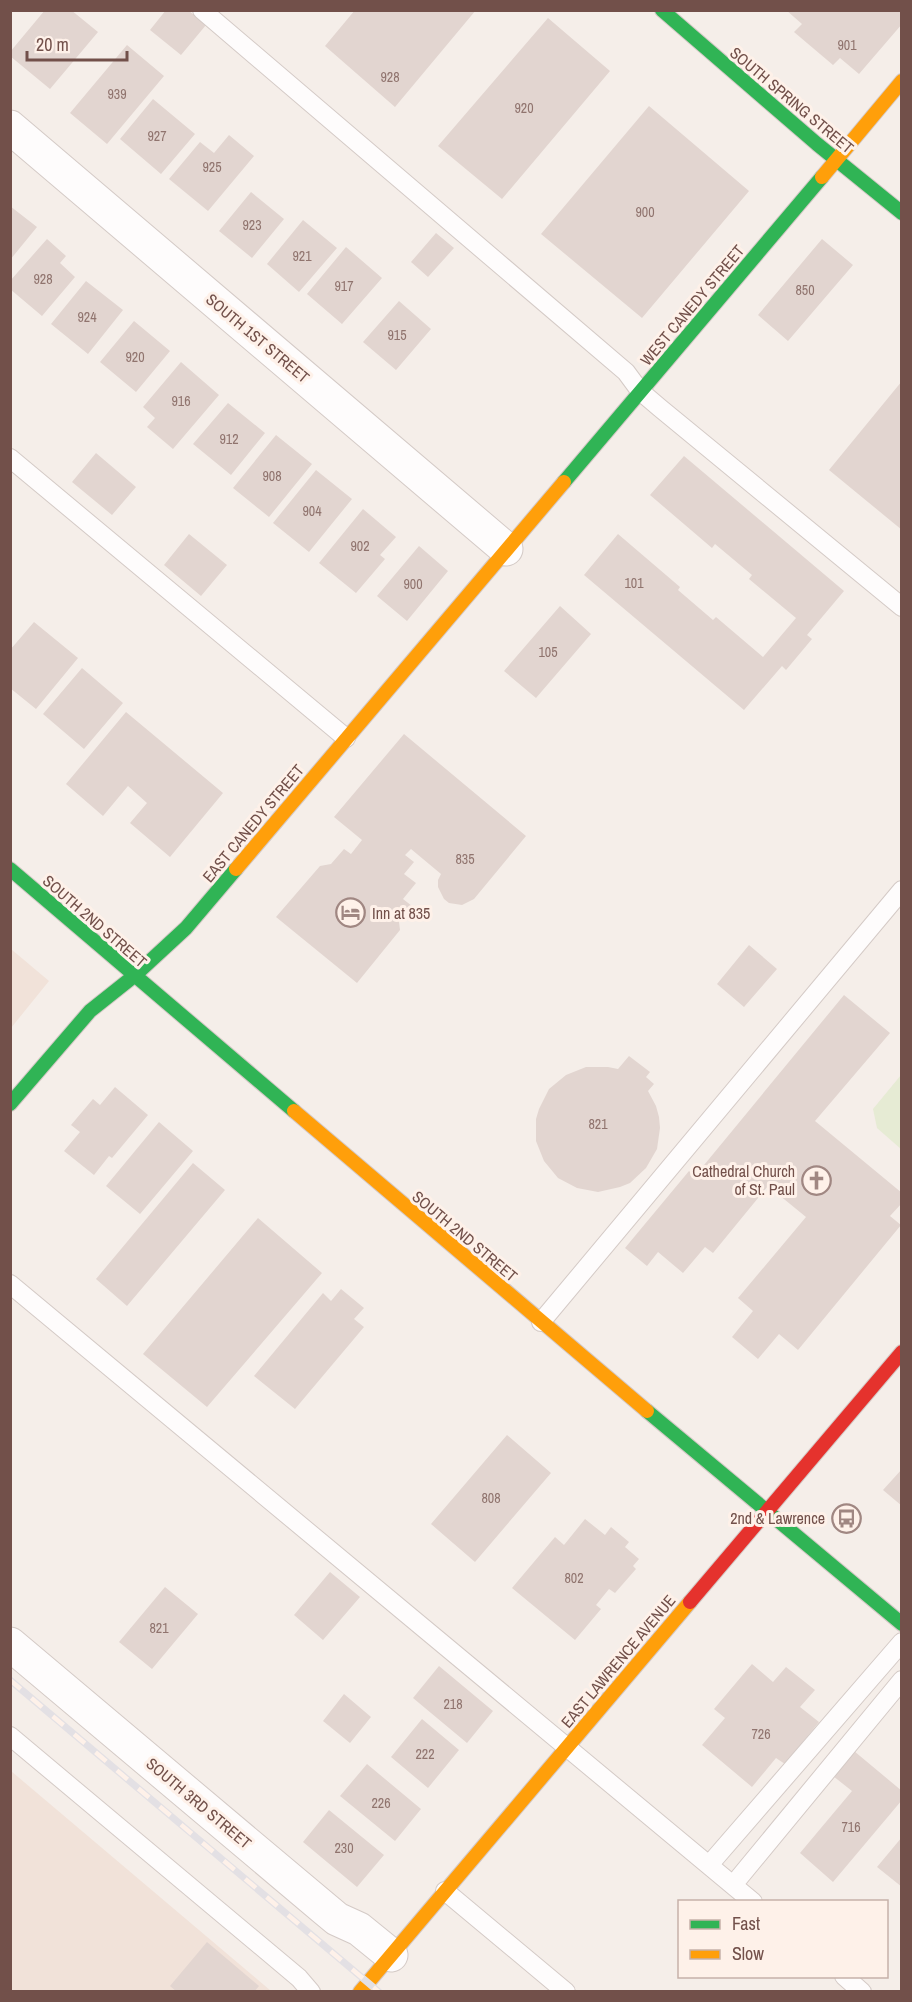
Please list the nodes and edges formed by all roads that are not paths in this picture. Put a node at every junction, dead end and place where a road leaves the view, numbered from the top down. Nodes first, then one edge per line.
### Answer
1 (202, 10) edge
2 (662, 10) edge
3 (902, 81) edge
4 (10, 127) edge
5 (837, 160) junction
6 (902, 213) edge
7 (640, 391) junction
8 (10, 458) edge
9 (506, 549) junction
10 (902, 607) edge
11 (346, 738) junction
12 (10, 869) edge
13 (902, 890) edge
14 (134, 976) junction
15 (10, 1104) edge
16 (10, 1284) edge
17 (541, 1322) junction
18 (902, 1352) edge
19 (766, 1511) junction
20 (902, 1624) edge
21 (902, 1641) edge
22 (10, 1644) edge
23 (902, 1680) edge
24 (10, 1736) edge
25 (566, 1747) junction
26 (709, 1865) junction
27 (733, 1885) junction
28 (445, 1891) junction
29 (751, 1900) edge
30 (391, 1955) junction
31 (845, 1978) edge
32 (311, 1992) edge
33 (360, 1992) edge
34 (566, 1992) edge
35 (862, 1992) edge

1 - 7 lane
2 - 5 street, SOUTH SPRING STREET
3 - 5 street, WEST CANEDY STREET
4 - 9 street, SOUTH 1ST STREET
5 - 6 street, SOUTH SPRING STREET
5 - 7 street, WEST CANEDY STREET
7 - 9 street, WEST CANEDY STREET
7 - 10 lane
8 - 11 lane
9 - 11 street, EAST CANEDY STREET
11 - 14 street, EAST CANEDY STREET
12 - 14 street, SOUTH 2ND STREET
13 - 17 lane
14 - 15 street, EAST CANEDY STREET
14 - 17 street, SOUTH 2ND STREET
16 - 25 lane
17 - 19 street, SOUTH 2ND STREET
18 - 19 street, EAST LAWRENCE AVENUE
19 - 20 street, SOUTH 2ND STREET
19 - 25 street, EAST LAWRENCE AVENUE
21 - 26 lane
22 - 30 street, SOUTH 3RD STREET
23 - 27 lane
24 - 32 lane
25 - 26 lane
25 - 28 street, EAST LAWRENCE AVENUE
26 - 27 lane
27 - 29 lane
28 - 30 street, EAST LAWRENCE AVENUE
28 - 34 lane
30 - 33 street, EAST LAWRENCE AVENUE
31 - 35 lane

